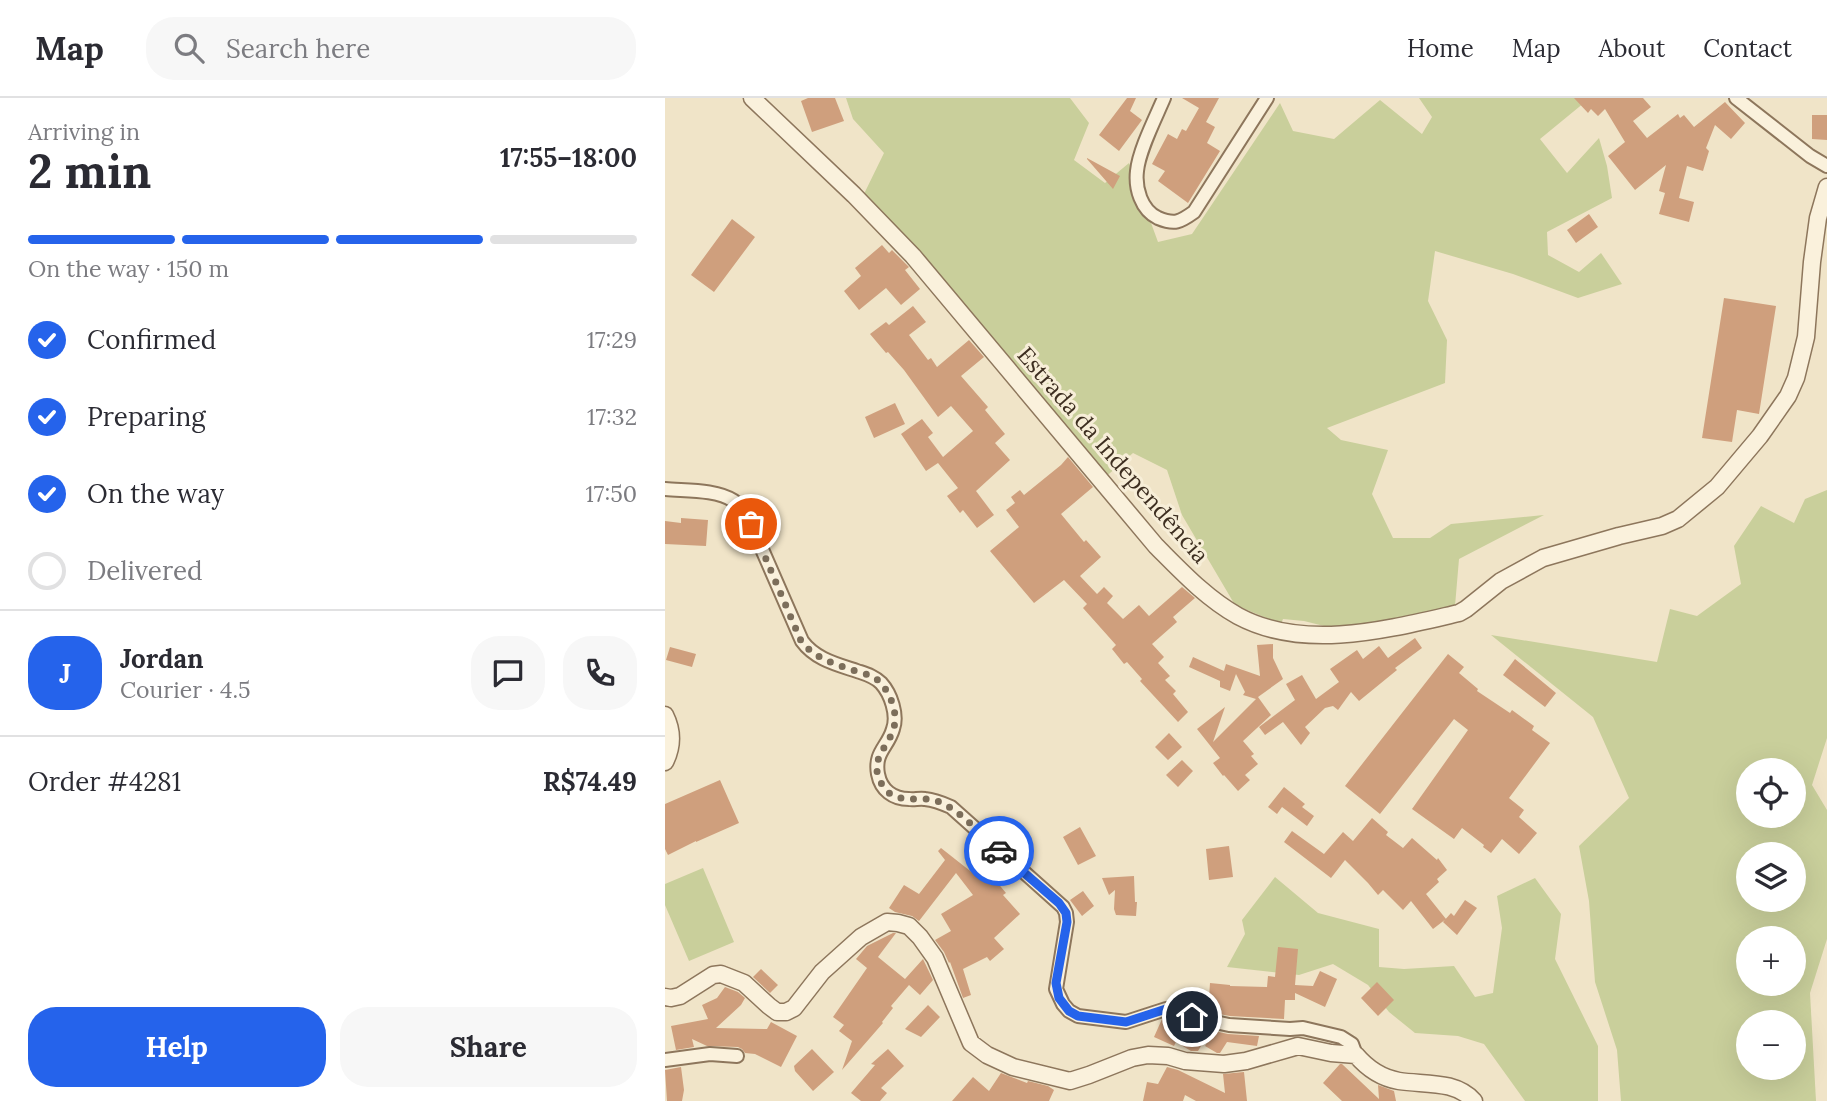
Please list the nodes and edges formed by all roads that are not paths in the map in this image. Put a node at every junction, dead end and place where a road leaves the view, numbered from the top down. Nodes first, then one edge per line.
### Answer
1 (752, 98) edge
2 (1164, 98) edge
3 (1267, 98) edge
4 (1736, 98) edge
5 (1827, 166) edge
6 (1827, 187) edge
7 (665, 488) edge
8 (665, 715) edge
9 (665, 762) edge
10 (665, 997) edge
11 (1356, 1055) junction
12 (737, 1056) dead end
13 (665, 1060) edge
14 (1473, 1101) edge

1 - 6 street, Estrada da Independência
2 - 3 street
4 - 5 street
7 - 11 street
8 - 9 street
10 - 11 street
11 - 14 street
12 - 13 street

